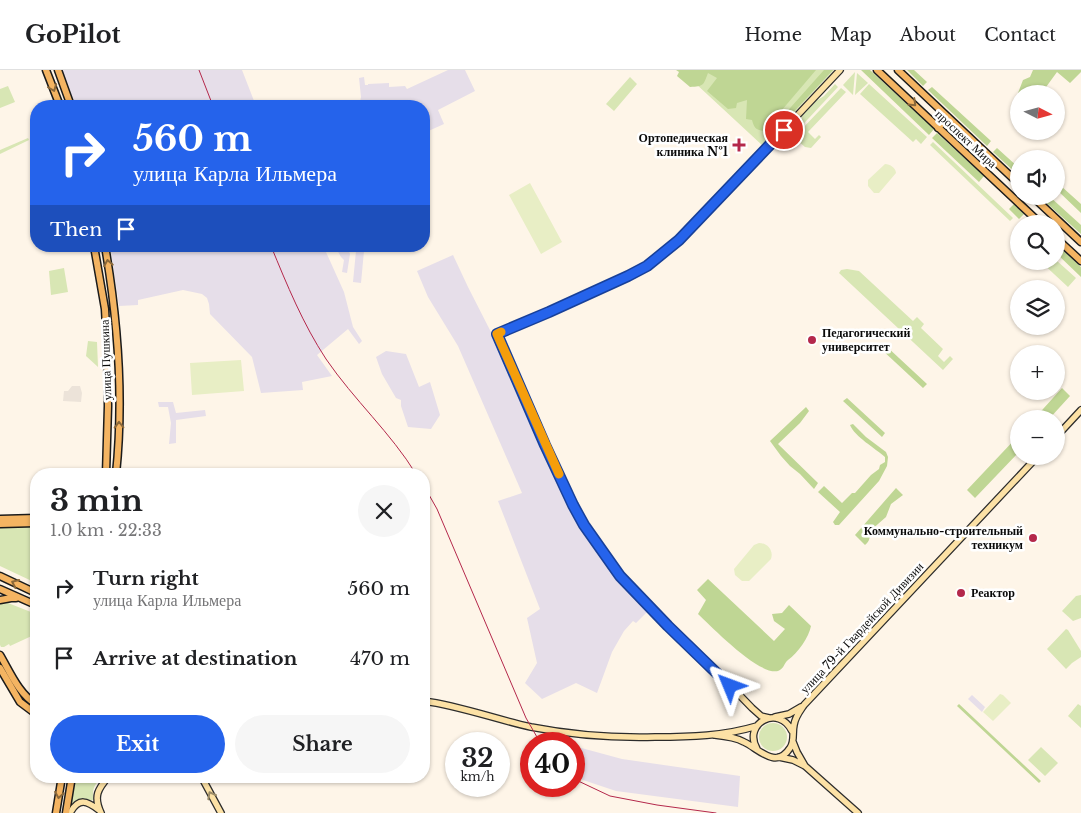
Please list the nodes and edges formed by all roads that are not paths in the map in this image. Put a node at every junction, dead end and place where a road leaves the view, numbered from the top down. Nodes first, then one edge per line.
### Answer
1 (46, 70) edge
2 (58, 70) edge
3 (840, 70) edge
4 (877, 70) edge
5 (898, 70) edge
6 (58, 100) edge
7 (69, 100) edge
8 (948, 117) junction
9 (938, 128) junction
10 (1010, 176) edge
11 (1026, 205) edge
12 (1042, 205) edge
13 (1024, 208) junction
14 (1031, 215) edge
15 (1081, 242) edge
16 (1065, 246) edge
17 (95, 252) edge
18 (106, 252) edge
19 (1081, 261) edge
20 (1081, 410) edge
21 (1065, 427) edge
22 (108, 439) junction
23 (1030, 465) edge
24 (103, 468) edge
25 (106, 468) edge
26 (117, 468) edge
27 (30, 518) edge
28 (0, 519) edge
29 (0, 524) edge
30 (30, 524) edge
31 (0, 576) edge
32 (0, 589) edge
33 (30, 591) edge
34 (20, 598) junction
35 (0, 600) edge
36 (30, 603) edge
37 (0, 655) edge
38 (0, 668) edge
39 (30, 700) edge
40 (430, 702) edge
41 (804, 705) junction
42 (752, 708) junction
43 (30, 710) edge
44 (771, 718) junction
45 (757, 726) junction
46 (714, 735) junction
47 (793, 739) junction
48 (759, 752) junction
49 (779, 757) junction
50 (805, 766) junction
51 (61, 783) edge
52 (71, 783) edge
53 (103, 783) edge
54 (205, 783) edge
55 (100, 812) edge
56 (56, 813) edge
57 (68, 813) edge
58 (221, 813) edge
59 (858, 813) edge

1 -> 6 main road
2 - 7 main road
3 - 42 main road
4 -> 9 main road, проспект Мира
5 - 8 main road, проспект Мира
8 - 9 main road
8 - 10 main road, проспект Мира
9 - 13 main road, проспект Мира
11 - 13 main road
12 - 15 main road
13 - 14 main road, проспект Мира
16 - 19 main road
17 - 22 main road, улица Пушкина
26 -> 18 main road, улица Пушкина
20 - 21 main road
22 - 24 main road
22 - 25 main road, улица Пушкина
23 - 41 main road, улица 79-й Гвардейской Дивизии
27 - 28 main road
29 - 30 main road
33 -> 31 main road
32 - 34 main road
34 - 35 main road
34 - 36 main road
37 - 39 main road
38 - 43 main road
40 - 46 main road
41 - 44 main road, улица 79-й Гвардейской Дивизии
41 - 47 main road, улица 79-й Гвардейской Дивизии
42 - 44 main road
42 - 45 main road
44 - 45 main road
44 - 47 main road
45 - 46 main road
45 - 48 main road
46 - 48 main road
47 - 49 main road
47 - 50 main road
48 - 49 main road
49 - 50 main road
50 - 59 main road
51 -> 56 main road
52 - 57 main road
53 - 55 main road
58 -> 54 main road
55 - 57 main road

